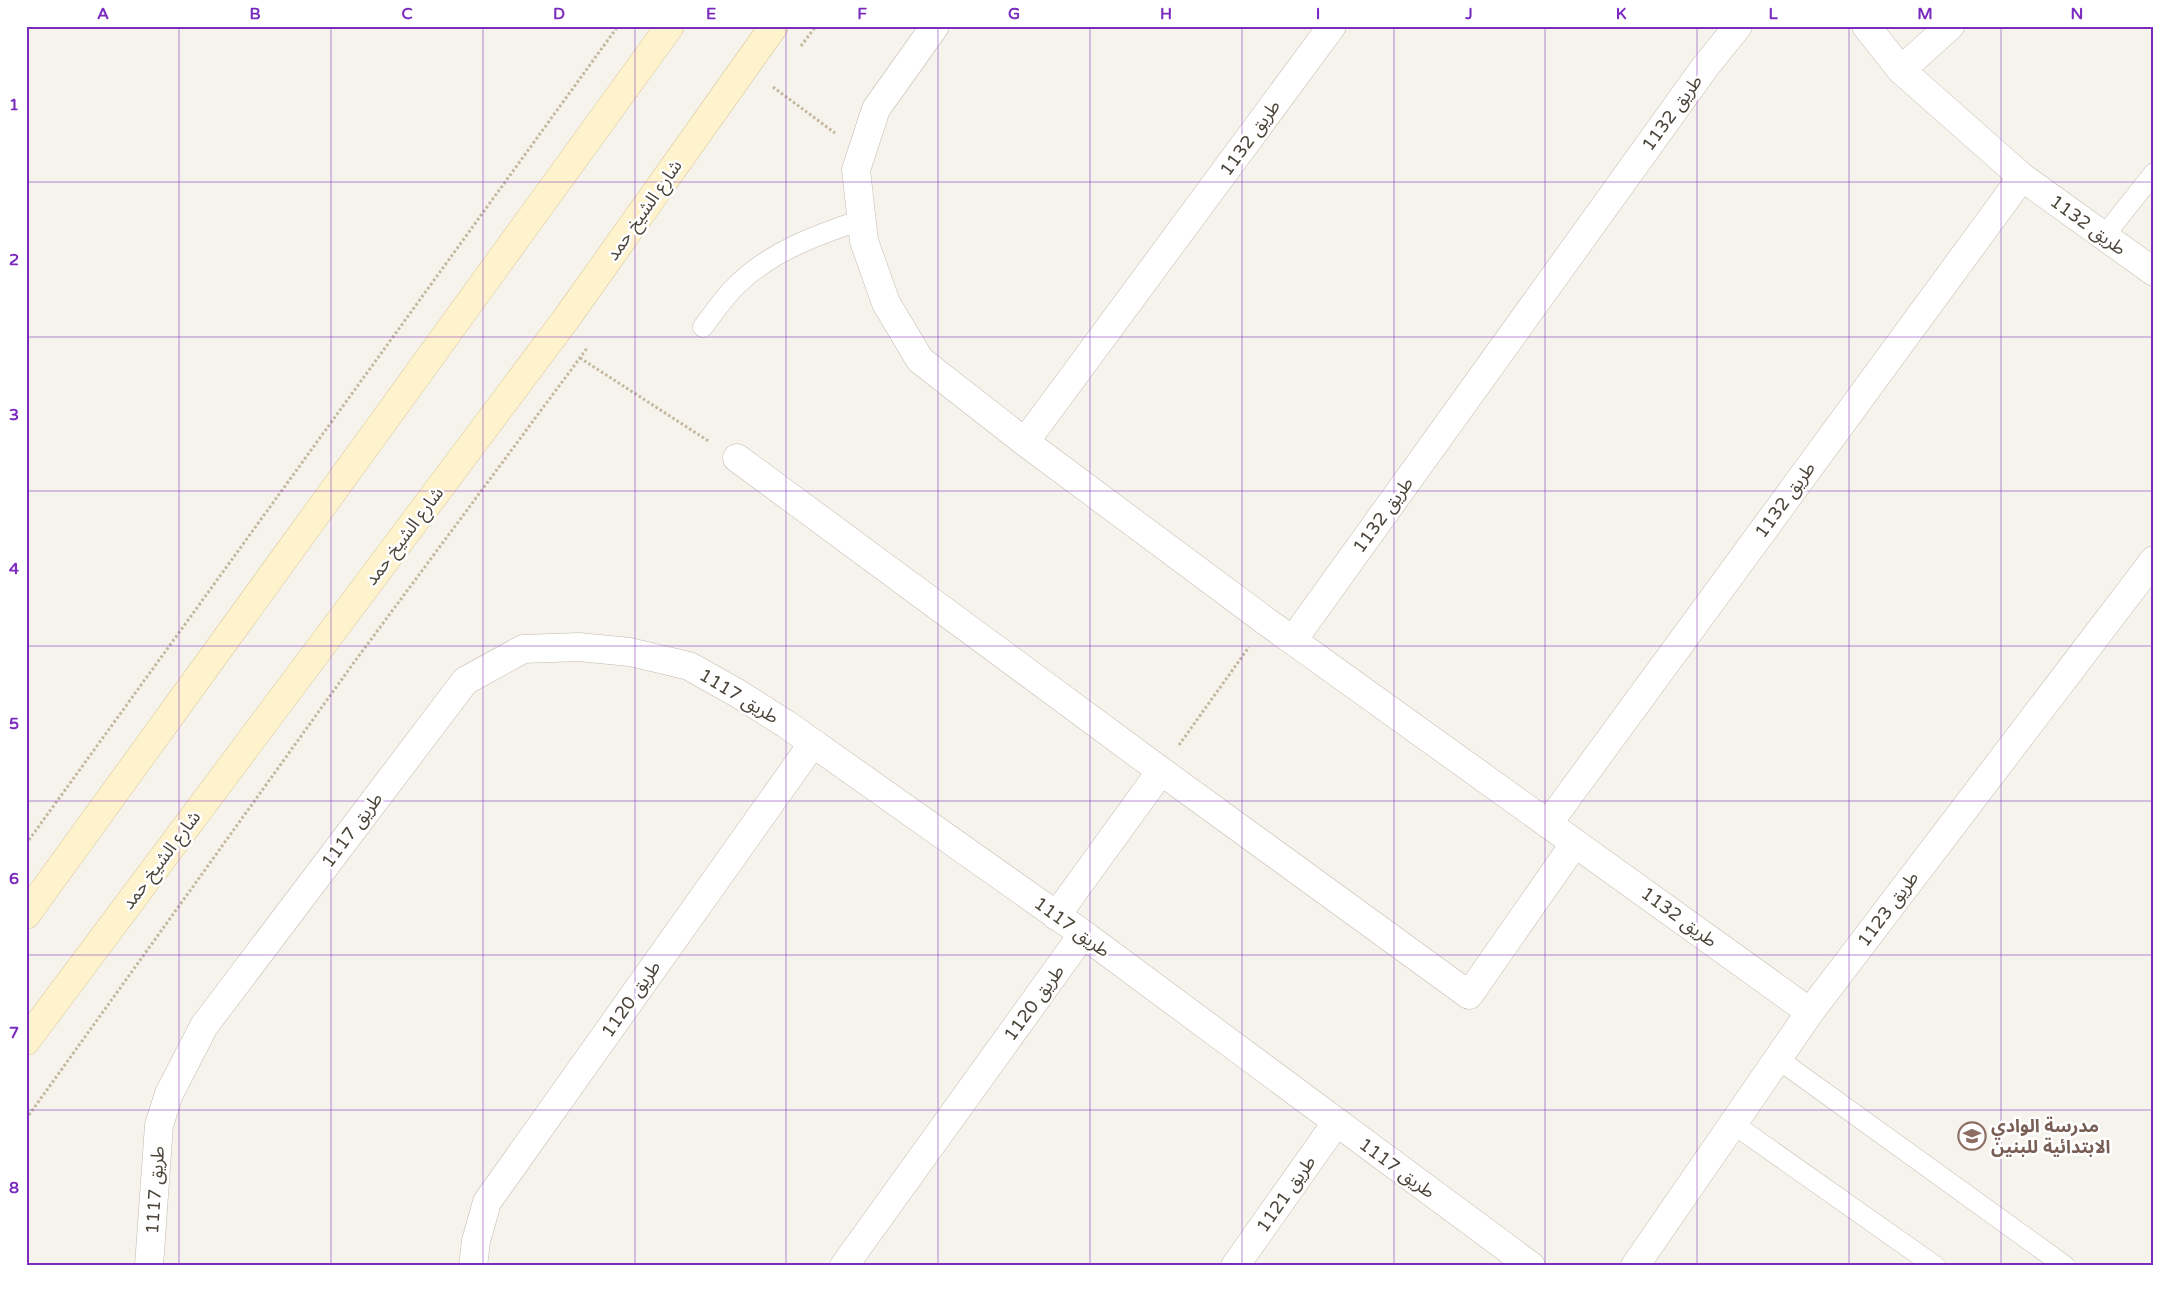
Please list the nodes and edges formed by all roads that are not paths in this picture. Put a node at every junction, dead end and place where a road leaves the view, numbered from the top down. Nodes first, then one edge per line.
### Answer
1 (670, 26) edge
2 (774, 26) edge
3 (935, 26) edge
4 (1332, 26) edge
5 (1738, 26) edge
6 (1866, 26) edge
7 (1950, 26) edge
8 (1901, 70) junction
9 (2154, 172) edge
10 (2022, 177) junction
11 (861, 220) junction
12 (2104, 236) junction
13 (2154, 272) edge
14 (703, 327) dead end
15 (1025, 442) junction
16 (736, 458) road end
17 (2154, 560) edge
18 (1293, 640) junction
19 (813, 743) junction
20 (1161, 771) junction
21 (1548, 824) junction
22 (1575, 843) junction
23 (26, 915) edge
24 (1056, 916) junction
25 (1083, 934) junction
26 (1810, 1012) junction
27 (26, 1041) edge
28 (1778, 1059) junction
29 (1336, 1123) junction
30 (1732, 1123) junction
31 (149, 1266) edge
32 (473, 1266) edge
33 (844, 1266) edge
34 (1235, 1266) edge
35 (1531, 1266) edge
36 (1635, 1266) edge
37 (1935, 1266) edge
38 (2065, 1266) edge

1 - 23 main road
2 - 27 main road, شارع الشيخ حمد
3 - 11 street, طريق 1132
4 - 15 street, طريق 1132
5 - 18 street, طريق 1132
6 - 8 street, طريق 1132
7 - 8 street
8 - 10 street, طريق 1132
9 - 12 lane
10 - 12 street, طريق 1132
10 - 21 street, طريق 1132
11 - 14 lane
11 - 15 street, طريق 1132
12 - 13 street, طريق 1132
15 - 18 street, طريق 1132
16 - 20 street
17 - 26 street, طريق 1123
18 - 21 street, طريق 1132
19 - 24 street, طريق 1117
19 - 31 street, طريق 1117
19 - 32 street, طريق 1120
20 - 22 street
20 - 24 street
21 - 22 street, طريق 1132
22 - 26 street, طريق 1132
24 - 25 street, طريق 1117
25 - 29 street, طريق 1117
25 - 33 street, طريق 1120
26 - 28 street, طريق 1123
28 - 30 street, طريق 1123
28 - 38 lane
29 - 34 street, طريق 1121
29 - 35 street, طريق 1117
30 - 36 street, طريق 1123
30 - 37 lane

